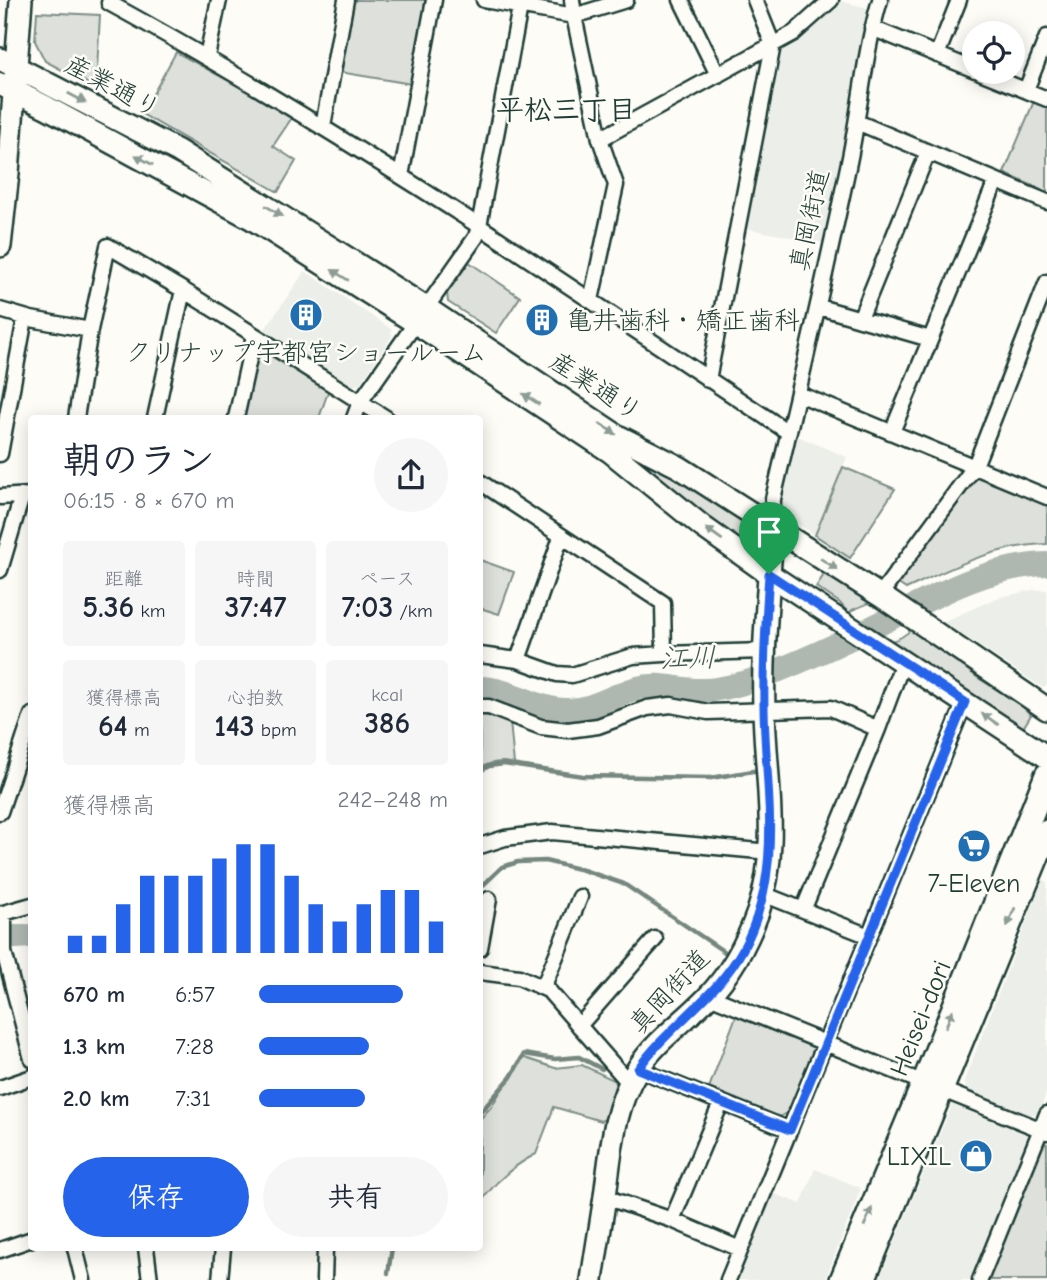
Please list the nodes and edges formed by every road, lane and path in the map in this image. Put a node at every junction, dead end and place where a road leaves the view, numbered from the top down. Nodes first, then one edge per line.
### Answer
1 (20, 0) edge
2 (110, 0) edge
3 (219, 0) edge
4 (346, 0) edge
5 (434, 0) edge
6 (484, 0) edge
7 (572, 0) edge
8 (626, 0) edge
9 (681, 0) edge
10 (755, 0) edge
11 (831, 0) edge
12 (880, 0) edge
13 (959, 0) edge
14 (520, 7) junction
15 (574, 16) junction
16 (872, 28) junction
17 (1047, 37) edge
18 (773, 46) junction
19 (937, 55) junction
20 (207, 56) junction
21 (8, 63) edge
22 (962, 65) edge
23 (718, 75) junction
24 (1011, 84) edge
25 (7, 88) edge
26 (1026, 90) junction
27 (1047, 99) edge
28 (857, 122) junction
29 (323, 126) junction
30 (600, 139) junction
31 (928, 152) junction
32 (401, 176) junction
33 (996, 181) junction
34 (1047, 202) edge
35 (479, 226) junction
36 (0, 246) edge
37 (1047, 282) edge
38 (183, 290) junction
39 (591, 300) junction
40 (819, 307) junction
41 (0, 310) edge
42 (421, 316) junction
43 (25, 318) junction
44 (860, 319) junction
45 (90, 330) junction
46 (254, 336) junction
47 (930, 339) junction
48 (708, 380) junction
49 (799, 394) junction
50 (360, 402) junction
51 (76, 415) edge
52 (156, 415) edge
53 (237, 415) edge
54 (355, 415) edge
55 (381, 415) edge
56 (788, 432) junction
57 (892, 432) junction
58 (0, 454) edge
59 (975, 466) junction
60 (483, 484) edge
61 (27, 495) edge
62 (1047, 497) edge
63 (0, 498) edge
64 (772, 528) junction
65 (561, 537) junction
66 (0, 570) edge
67 (769, 574) junction
68 (883, 598) junction
69 (663, 654) junction
70 (764, 654) junction
71 (483, 655) edge
72 (518, 660) junction
73 (903, 662) junction
74 (764, 702) junction
75 (965, 702) junction
76 (483, 707) edge
77 (1047, 709) edge
78 (28, 727) edge
79 (878, 729) junction
80 (1047, 757) edge
81 (1047, 775) edge
82 (0, 812) edge
83 (1047, 831) edge
84 (483, 845) edge
85 (770, 852) junction
86 (764, 894) junction
87 (580, 897) dead end
88 (489, 899) dead end
89 (28, 906) edge
90 (804, 908) junction
91 (2, 914) edge
92 (483, 932) edge
93 (869, 936) junction
94 (655, 939) dead end
95 (483, 972) edge
96 (543, 988) junction
97 (709, 996) junction
98 (579, 1026) junction
99 (825, 1043) junction
100 (28, 1044) edge
101 (634, 1076) junction
102 (28, 1078) edge
103 (932, 1086) junction
104 (0, 1088) edge
105 (721, 1103) junction
106 (1047, 1114) edge
107 (790, 1130) junction
108 (1044, 1131) edge
109 (605, 1197) junction
110 (672, 1220) junction
111 (28, 1241) edge
112 (740, 1249) junction
113 (0, 1250) edge
114 (76, 1251) edge
115 (146, 1251) edge
116 (223, 1251) edge
117 (325, 1251) edge
118 (83, 1280) edge
119 (150, 1280) edge
120 (220, 1280) edge
121 (324, 1280) edge
122 (592, 1280) edge
123 (728, 1280) edge
124 (842, 1280) edge
125 (863, 1280) edge
126 (980, 1280) edge

1 - 21 street
2 - 20 street
3 - 20 street
4 - 29 street
5 - 32 street
6 - 14 street
7 - 15 street
8 - 15 street
9 - 23 street
10 - 18 street
11 - 18 street
12 - 16 street, 真岡街道
13 - 19 street
14 - 15 street
14 - 35 street
15 - 30 street
16 - 19 street
16 - 28 street, 真岡街道
17 - 26 street
18 - 23 street
18 - 48 street
19 - 22 street
20 - 29 street
21 - 25 street
21 -> 42 street, 産業通り
23 - 30 street
24 - 26 street
25 - 36 street
42 -> 25 street, 産業通り
26 - 27 street
28 - 31 street
28 - 40 street, 真岡街道
29 - 32 street
30 - 39 street
31 - 33 street
31 - 44 street
32 - 35 street
33 - 34 street
33 - 47 street
35 - 39 street
35 - 42 street
37 - 59 street
38 - 45 street
38 - 46 street
38 - 52 street
39 - 48 street
40 - 44 street
40 - 49 street, 真岡街道
41 - 43 street
42 - 50 street
42 -> 64 street, 産業通り
67 -> 42 street, 産業通り
43 - 45 street
43 - 58 street
44 - 47 street
45 - 51 street
46 - 50 street
46 - 53 street
47 - 57 street
48 - 56 street
49 - 56 street, 真岡街道
49 - 57 street
50 - 54 street
50 - 55 street
56 - 64 street, 真岡街道
57 - 59 street
59 - 62 street
59 - 68 street
60 - 65 street
61 - 63 street
61 - 66 street
64 - 67 street, 真岡街道
64 -> 68 street, 産業通り
65 - 69 street
65 - 72 street
67 - 70 street, 真岡街道
67 - 73 street, 産業通り
68 - 77 street, 産業通り
69 - 70 street
69 - 72 street
70 - 74 street, 真岡街道
71 - 72 street
73 - 75 street
73 - 79 street
74 - 76 street
74 - 79 street
74 - 85 street, 真岡街道
80 -> 75 street
75 - 93 street
78 - 82 street
79 - 90 street
103 -> 81 main road, Heisei-dori
83 -> 103 main road, Heisei-dori
84 - 85 street
85 - 86 street, 真岡街道
86 - 90 street
86 - 97 street, 真岡街道
87 - 96 street
88 - 92 street
89 - 91 street
90 - 93 street
91 - 100 street
93 - 99 street
94 - 98 street
95 - 96 street
96 - 98 street
97 - 99 street
97 - 101 street, 真岡街道
98 - 101 street
99 - 103 street
99 - 107 street
101 - 105 street
101 - 109 street, 真岡街道
102 - 104 street
103 - 108 street
124 -> 103 main road, Heisei-dori
103 - 125 main road, Heisei-dori
105 - 107 street
105 - 110 street
106 - 108 street
107 - 112 street
108 - 126 street
109 - 110 street
109 - 122 street, 真岡街道
110 - 112 street
111 - 113 street
112 - 123 street
114 - 118 street
115 - 119 street
116 - 120 street
117 - 121 street

